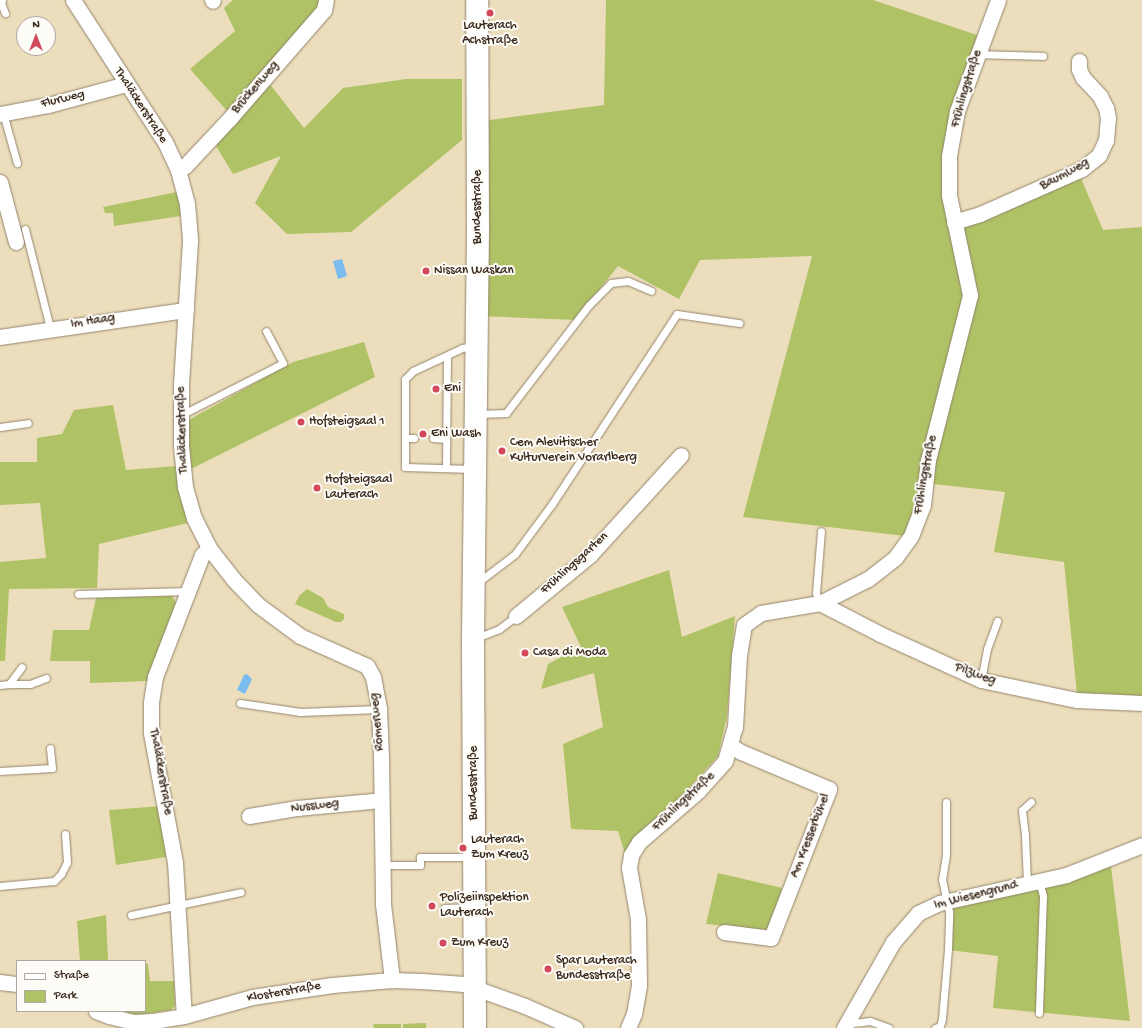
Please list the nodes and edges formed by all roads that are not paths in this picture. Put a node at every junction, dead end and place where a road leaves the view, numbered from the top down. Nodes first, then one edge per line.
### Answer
1 (2, 0) edge
2 (73, 0) edge
3 (326, 0) edge
4 (477, 0) edge
5 (998, 0) edge
6 (5, 13) dead end
7 (977, 54) junction
8 (1043, 56) dead end
9 (1079, 61) dead end
10 (126, 84) junction
11 (2, 114) edge
12 (17, 163) dead end
13 (178, 170) junction
14 (0, 182) edge
15 (954, 222) junction
16 (25, 229) dead end
17 (16, 242) dead end
18 (652, 292) dead end
19 (186, 310) junction
20 (739, 323) dead end
21 (50, 328) junction
22 (266, 330) dead end
23 (0, 337) edge
24 (477, 345) junction
25 (447, 356) junction
26 (476, 414) junction
27 (181, 415) junction
28 (28, 423) dead end
29 (0, 427) edge
30 (405, 438) junction
31 (414, 438) dead end
32 (433, 438) dead end
33 (446, 438) junction
34 (682, 455) dead end
35 (446, 468) junction
36 (475, 469) junction
37 (821, 531) dead end
38 (209, 548) junction
39 (474, 586) junction
40 (189, 591) junction
41 (78, 594) dead end
42 (820, 603) junction
43 (516, 616) joint
44 (997, 621) dead end
45 (473, 640) junction
46 (22, 667) dead end
47 (46, 678) dead end
48 (981, 680) junction
49 (8, 684) junction
50 (0, 685) edge
51 (240, 703) dead end
52 (1142, 703) edge
53 (378, 709) junction
54 (731, 746) junction
55 (50, 748) dead end
56 (0, 771) edge
57 (381, 800) junction
58 (946, 802) dead end
59 (1031, 802) dead end
60 (249, 816) dead end
61 (65, 834) dead end
62 (1142, 845) edge
63 (474, 857) junction
64 (382, 866) junction
65 (1033, 882) junction
66 (0, 886) edge
67 (240, 892) dead end
68 (947, 901) junction
69 (179, 905) junction
70 (475, 907) junction
71 (444, 908) dead end
72 (131, 915) dead end
73 (724, 932) dead end
74 (392, 980) junction
75 (0, 982) edge
76 (16, 984) edge
77 (475, 988) junction
78 (99, 1012) edge
79 (1038, 1013) dead end
80 (184, 1016) junction
81 (845, 1026) edge
82 (475, 1028) edge
83 (575, 1028) edge
84 (628, 1028) edge
85 (889, 1028) edge
86 (936, 1028) edge

1 - 6 lane
2 - 10 street, Thaläckerstraße
3 - 13 street, Brückenweg
4 - 24 main road, Bundesstraße
5 - 7 street, Frühlingstraße
7 - 8 lane
7 - 15 street, Frühlingstraße
9 - 15 street, Baumweg
10 - 11 street, Flurweg
10 - 13 street, Thaläckerstraße
11 - 12 lane
13 - 19 street, Thaläckerstraße
14 - 17 street
15 - 42 street, Frühlingstraße
16 - 21 lane
18 - 26 lane
19 - 21 street, Im Haag
19 - 27 street, Thaläckerstraße
20 - 39 lane
21 - 23 street, Im Haag
22 - 27 lane
24 - 25 lane
24 - 26 main road, Bundesstraße
25 - 30 lane
25 - 33 lane
26 - 36 main road, Bundesstraße
27 - 38 street, Thaläckerstraße
28 - 29 lane
30 - 31 lane
30 - 35 lane
32 - 33 lane
33 - 35 lane
34 - 43 street, Frühlingsgarten
35 - 36 lane
36 - 39 main road, Bundesstraße
37 - 42 lane
38 - 40 street, Thaläckerstraße
38 - 53 street, Römerweg
39 - 45 main road, Bundesstraße
40 - 41 lane
40 - 69 street, Thaläckerstraße
42 - 48 street, Pilzweg
42 - 54 street, Frühlingstraße
43 - 45 lane, Frühlingsgarten
44 - 48 lane
45 - 63 main road, Bundesstraße
46 - 49 lane
47 - 49 lane
48 - 52 street, Pilzweg
49 - 50 lane
51 - 53 lane
53 - 57 street, Römerweg
54 - 73 street, Am Kresserbühel
54 - 84 street, Frühlingstraße
55 - 56 lane
57 - 60 street, Nussweg
57 - 64 street, Römerweg
58 - 68 lane
59 - 65 lane
61 - 66 lane
62 - 65 street, Im Wiesengrund
63 - 64 lane
63 - 70 main road, Bundesstraße
64 - 74 street, Römerweg
65 - 68 street, Im Wiesengrund
65 - 79 lane
67 - 69 lane
68 - 81 street, Im Wiesengrund
68 - 86 lane
69 - 72 lane
69 - 80 street, Thaläckerstraße
70 - 71 lane
70 - 77 main road, Bundesstraße
74 - 77 street, Klosterstraße
74 - 80 street, Klosterstraße
75 - 76 street
77 - 82 main road, Bundesstraße
77 - 83 street, Klosterstraße
78 - 80 street, Klosterstraße
81 - 85 lane

